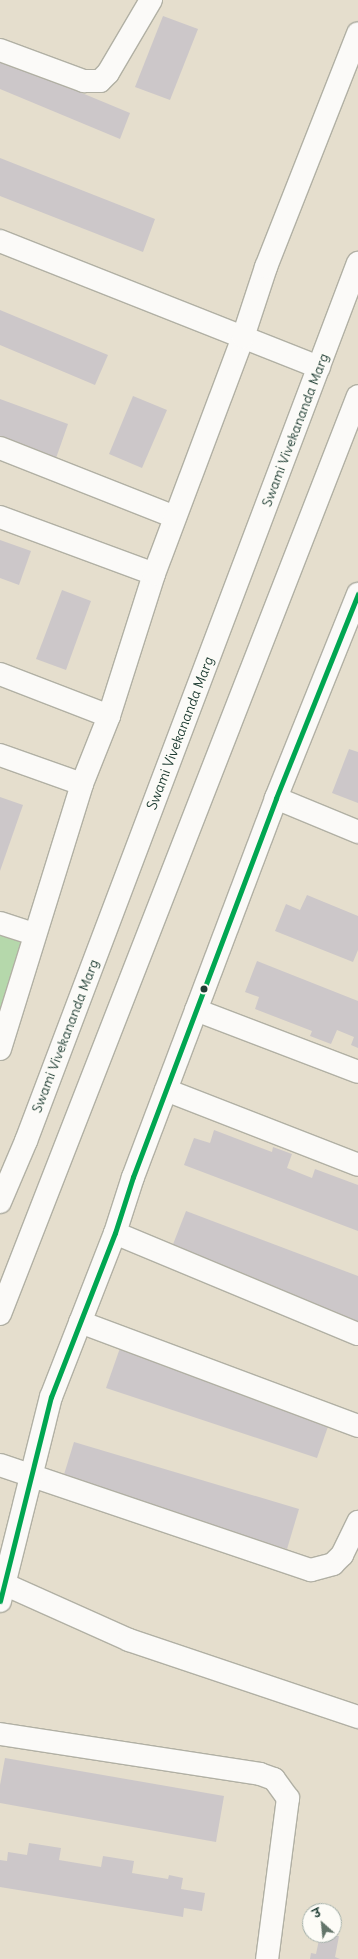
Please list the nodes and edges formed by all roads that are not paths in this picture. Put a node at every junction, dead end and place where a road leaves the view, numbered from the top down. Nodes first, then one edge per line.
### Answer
1 (151, 0) edge
2 (358, 33) edge
3 (0, 50) edge
4 (0, 241) edge
5 (358, 263) edge
6 (243, 337) junction
7 (319, 367) junction
8 (358, 396) edge
9 (0, 448) edge
10 (0, 517) edge
11 (175, 517) junction
12 (154, 574) junction
13 (358, 594) edge
14 (351, 630) edge
15 (0, 674) edge
16 (109, 716) junction
17 (0, 755) edge
18 (82, 784) junction
19 (276, 798) junction
20 (358, 832) edge
21 (0, 923) edge
22 (34, 934) junction
23 (196, 1010) junction
24 (0, 1049) edge
25 (358, 1072) edge
26 (166, 1090) junction
27 (358, 1165) edge
28 (0, 1202) edge
29 (115, 1233) junction
30 (0, 1314) edge
31 (80, 1322) junction
32 (358, 1334) edge
33 (358, 1426) edge
34 (0, 1465) edge
35 (30, 1477) junction
36 (358, 1522) edge
37 (2, 1593) edge
38 (358, 1717) edge
39 (0, 1734) edge
40 (267, 1959) edge

1 - 3 street
2 - 6 street
4 - 6 street
5 - 7 street, Swami Vivekananda Marg
6 - 7 street
6 - 11 street
7 - 28 street, Swami Vivekananda Marg
8 - 30 street
9 - 11 street
10 - 12 street
11 - 12 street
12 - 16 street
13 - 14 street
14 - 19 street
15 - 16 street
16 - 18 street
17 - 18 street
18 - 22 street
19 - 20 street
19 - 23 street
21 - 22 street
22 - 24 street
23 - 25 street
23 - 26 street
26 - 27 street
26 - 29 street
29 - 31 street
29 - 32 street
31 - 33 street
31 - 35 street
34 - 35 street
35 - 36 street
35 - 37 street
37 - 38 street
39 - 40 street

